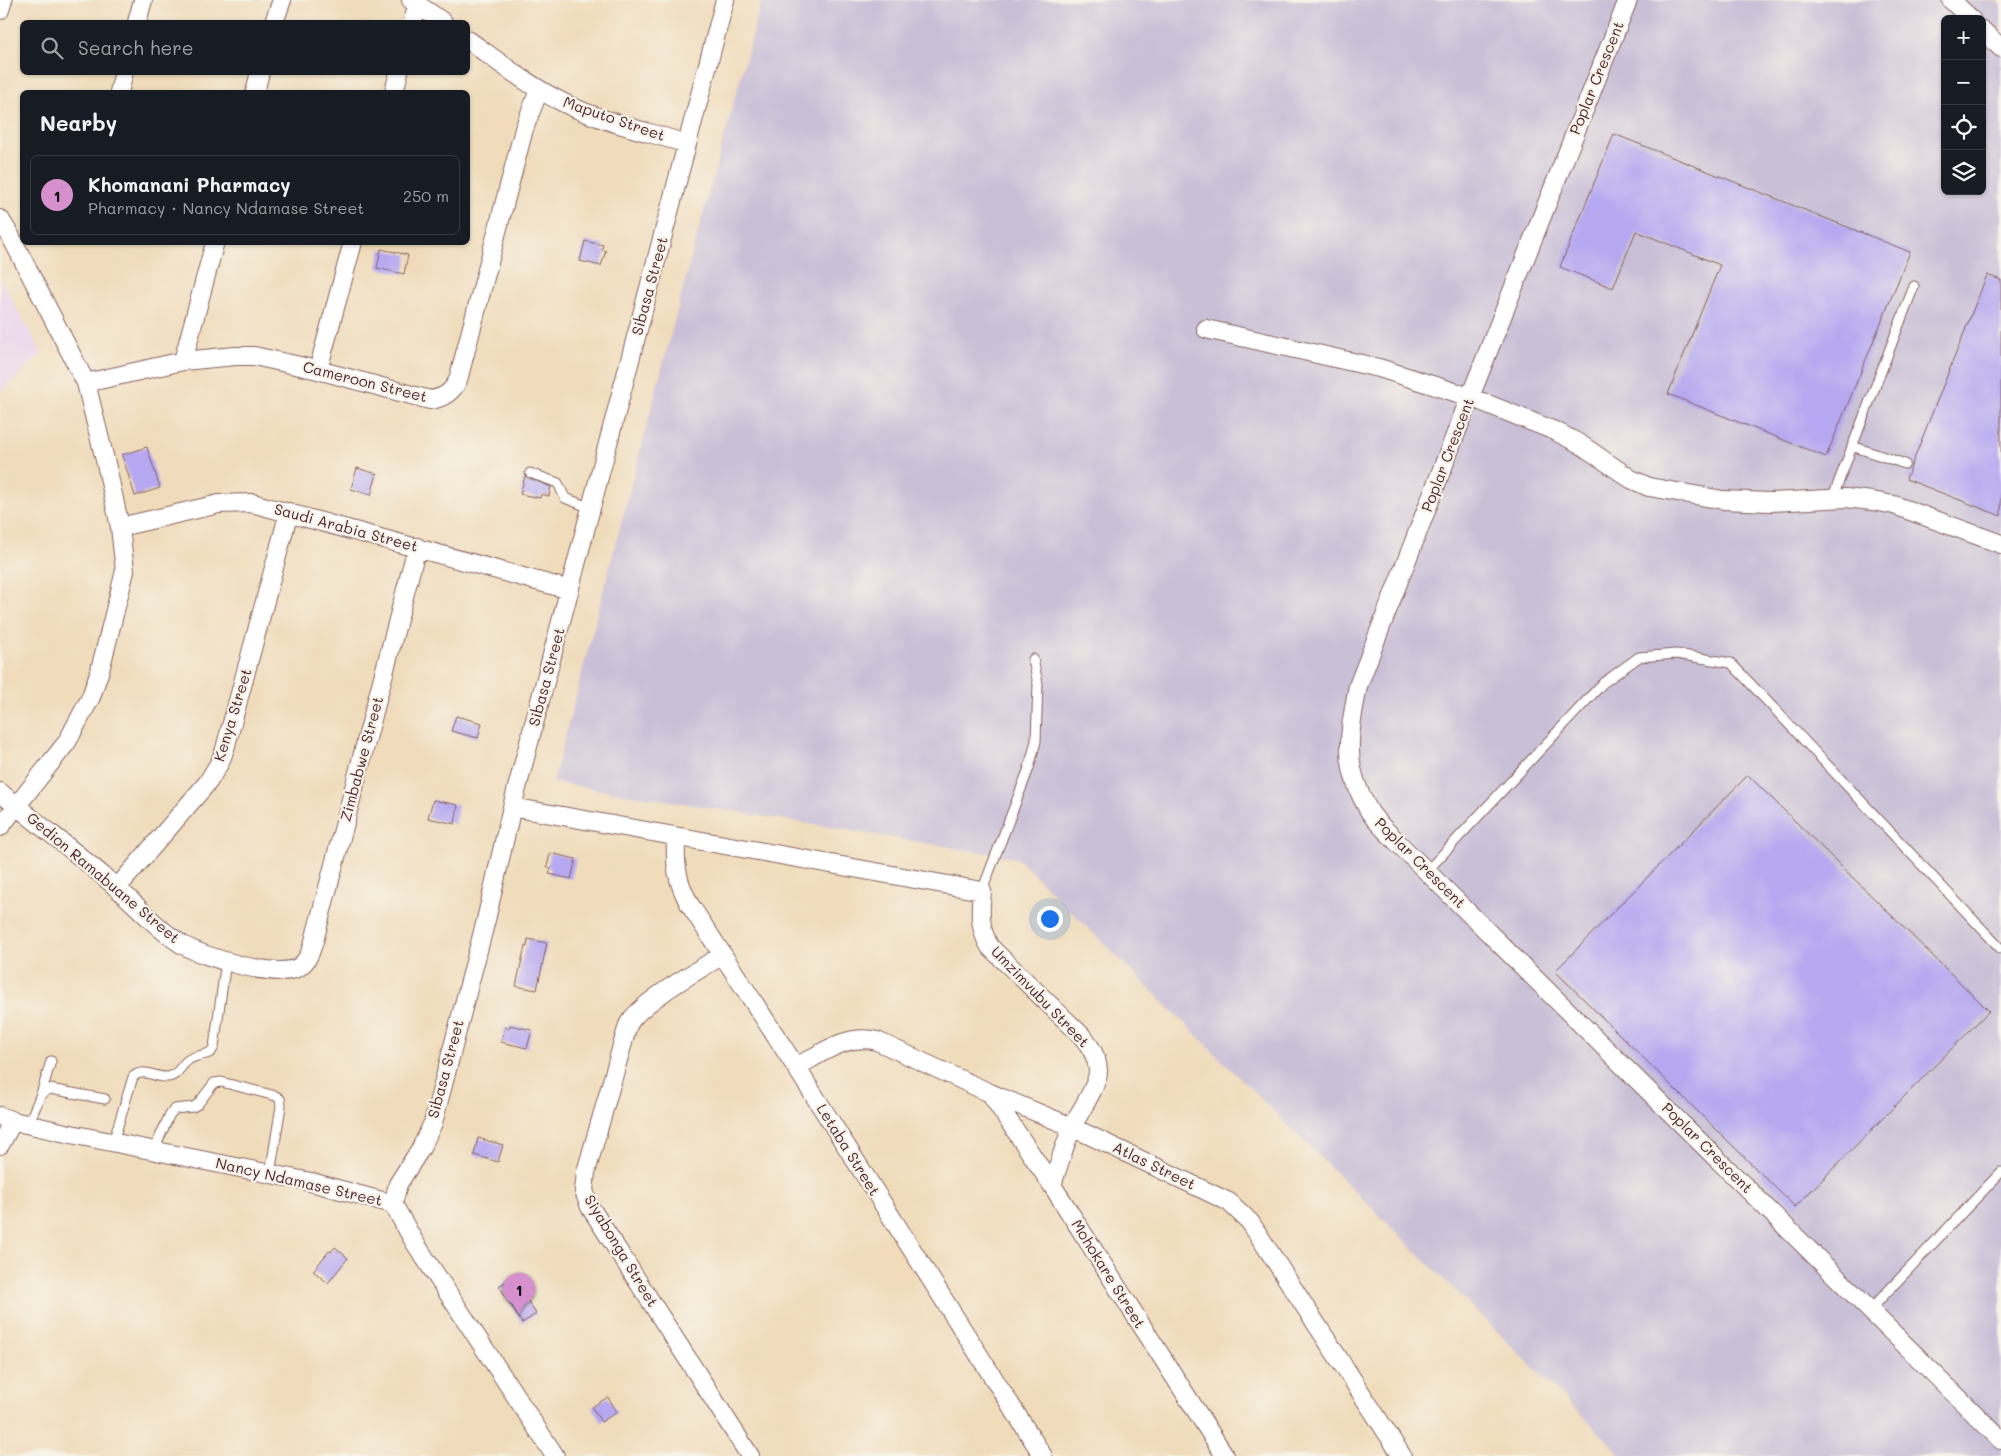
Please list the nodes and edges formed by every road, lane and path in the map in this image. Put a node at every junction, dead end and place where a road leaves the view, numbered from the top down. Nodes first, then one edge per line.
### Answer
1 (3, 0) edge
2 (143, 0) edge
3 (282, 0) edge
4 (725, 0) edge
5 (1628, 0) edge
6 (1951, 0) edge
7 (414, 2) edge
8 (0, 10) edge
9 (1967, 15) edge
10 (138, 20) edge
11 (275, 20) edge
12 (412, 20) edge
13 (440, 20) edge
14 (1986, 34) edge
15 (470, 41) edge
16 (2001, 48) edge
17 (123, 75) edge
18 (259, 75) edge
19 (398, 75) edge
20 (120, 90) edge
21 (256, 90) edge
22 (394, 90) edge
23 (539, 90) junction
24 (687, 144) junction
25 (0, 219) edge
26 (16, 232) edge
27 (22, 245) edge
28 (214, 245) edge
29 (352, 245) edge
30 (1914, 286) dead end
31 (1206, 329) dead end
32 (183, 360) junction
33 (318, 370) junction
34 (86, 383) junction
35 (1470, 397) junction
36 (1852, 446) junction
37 (1906, 464) dead end
38 (530, 473) dead end
39 (1832, 499) junction
40 (591, 508) junction
41 (289, 512) junction
42 (120, 527) junction
43 (2001, 544) edge
44 (417, 547) junction
45 (570, 590) junction
46 (1034, 658) dead end
47 (0, 792) edge
48 (18, 807) junction
49 (512, 807) junction
50 (0, 827) edge
51 (676, 837) junction
52 (1427, 871) junction
53 (117, 888) junction
54 (982, 891) junction
55 (2001, 949) edge
56 (723, 954) junction
57 (226, 961) junction
58 (298, 967) joint
59 (51, 1061) dead end
60 (796, 1067) junction
61 (990, 1093) junction
62 (41, 1094) junction
63 (105, 1099) dead end
64 (14, 1121) edge
65 (1072, 1128) junction
66 (113, 1142) junction
67 (0, 1144) edge
68 (154, 1150) junction
69 (2001, 1172) edge
70 (270, 1174) junction
71 (1052, 1185) junction
72 (393, 1204) junction
73 (1870, 1310) junction
74 (2001, 1440) edge
75 (555, 1456) edge
76 (750, 1456) edge
77 (1043, 1456) edge
78 (1225, 1456) edge
79 (1402, 1456) edge

1 - 8 street
2 - 10 street
3 - 11 street
4 - 24 street, Sibasa Street
5 - 35 street, Poplar Crescent
6 - 9 street
7 - 12 street
7 - 13 street
14 - 16 street
15 - 23 street, Maputo Street
17 - 20 street
18 - 21 street
19 - 22 street
23 - 24 street, Maputo Street
23 - 33 street, Cameroon Street
24 - 40 street, Sibasa Street
25 - 26 street
27 - 34 street
28 - 32 street
29 - 33 street
30 - 36 lane
31 - 35 street
32 - 33 street, Cameroon Street
32 - 34 street, Cameroon Street
34 - 42 street
35 - 39 street
35 - 52 street, Poplar Crescent
36 - 37 lane
36 - 39 lane
38 - 40 lane
39 - 43 street
40 - 45 street, Sibasa Street
41 - 42 street, Saudi Arabia Street
41 - 44 street, Saudi Arabia Street
41 - 53 street, Kenya Street
42 - 48 street
44 - 45 street, Saudi Arabia Street
44 - 58 street, Zimbabwe Street
45 - 49 street, Sibasa Street
46 - 54 lane
47 - 48 street, Gedion Ramabuane Street
48 - 50 street
48 - 53 street, Gedion Ramabuane Street
49 - 51 street
49 - 72 street, Sibasa Street
51 - 54 street
51 - 56 street, Letaba Street
52 - 55 lane
52 - 73 street, Poplar Crescent
53 - 57 street, Gedion Ramabuane Street
54 - 65 street, Umzimvubu Street
56 - 60 street, Letaba Street
56 - 76 street, Siyabonga Street
57 - 58 street, Gedion Ramabuane Street
57 - 66 lane
59 - 62 lane
60 - 61 street, Atlas Street
60 - 77 street, Letaba Street
61 - 65 street, Atlas Street
61 - 71 street, Mohokare Street
62 - 63 lane
62 - 64 lane
64 - 66 street, Nancy Ndamase Street
64 - 67 street
65 - 71 street, Umzimvubu Street
65 - 79 street, Atlas Street
66 - 68 street, Nancy Ndamase Street
68 - 70 street, Nancy Ndamase Street
68 - 70 lane
69 - 73 lane
70 - 72 street, Nancy Ndamase Street
71 - 78 street, Mohokare Street
72 - 75 street, Nancy Ndamase Street
73 - 74 street, Poplar Crescent

